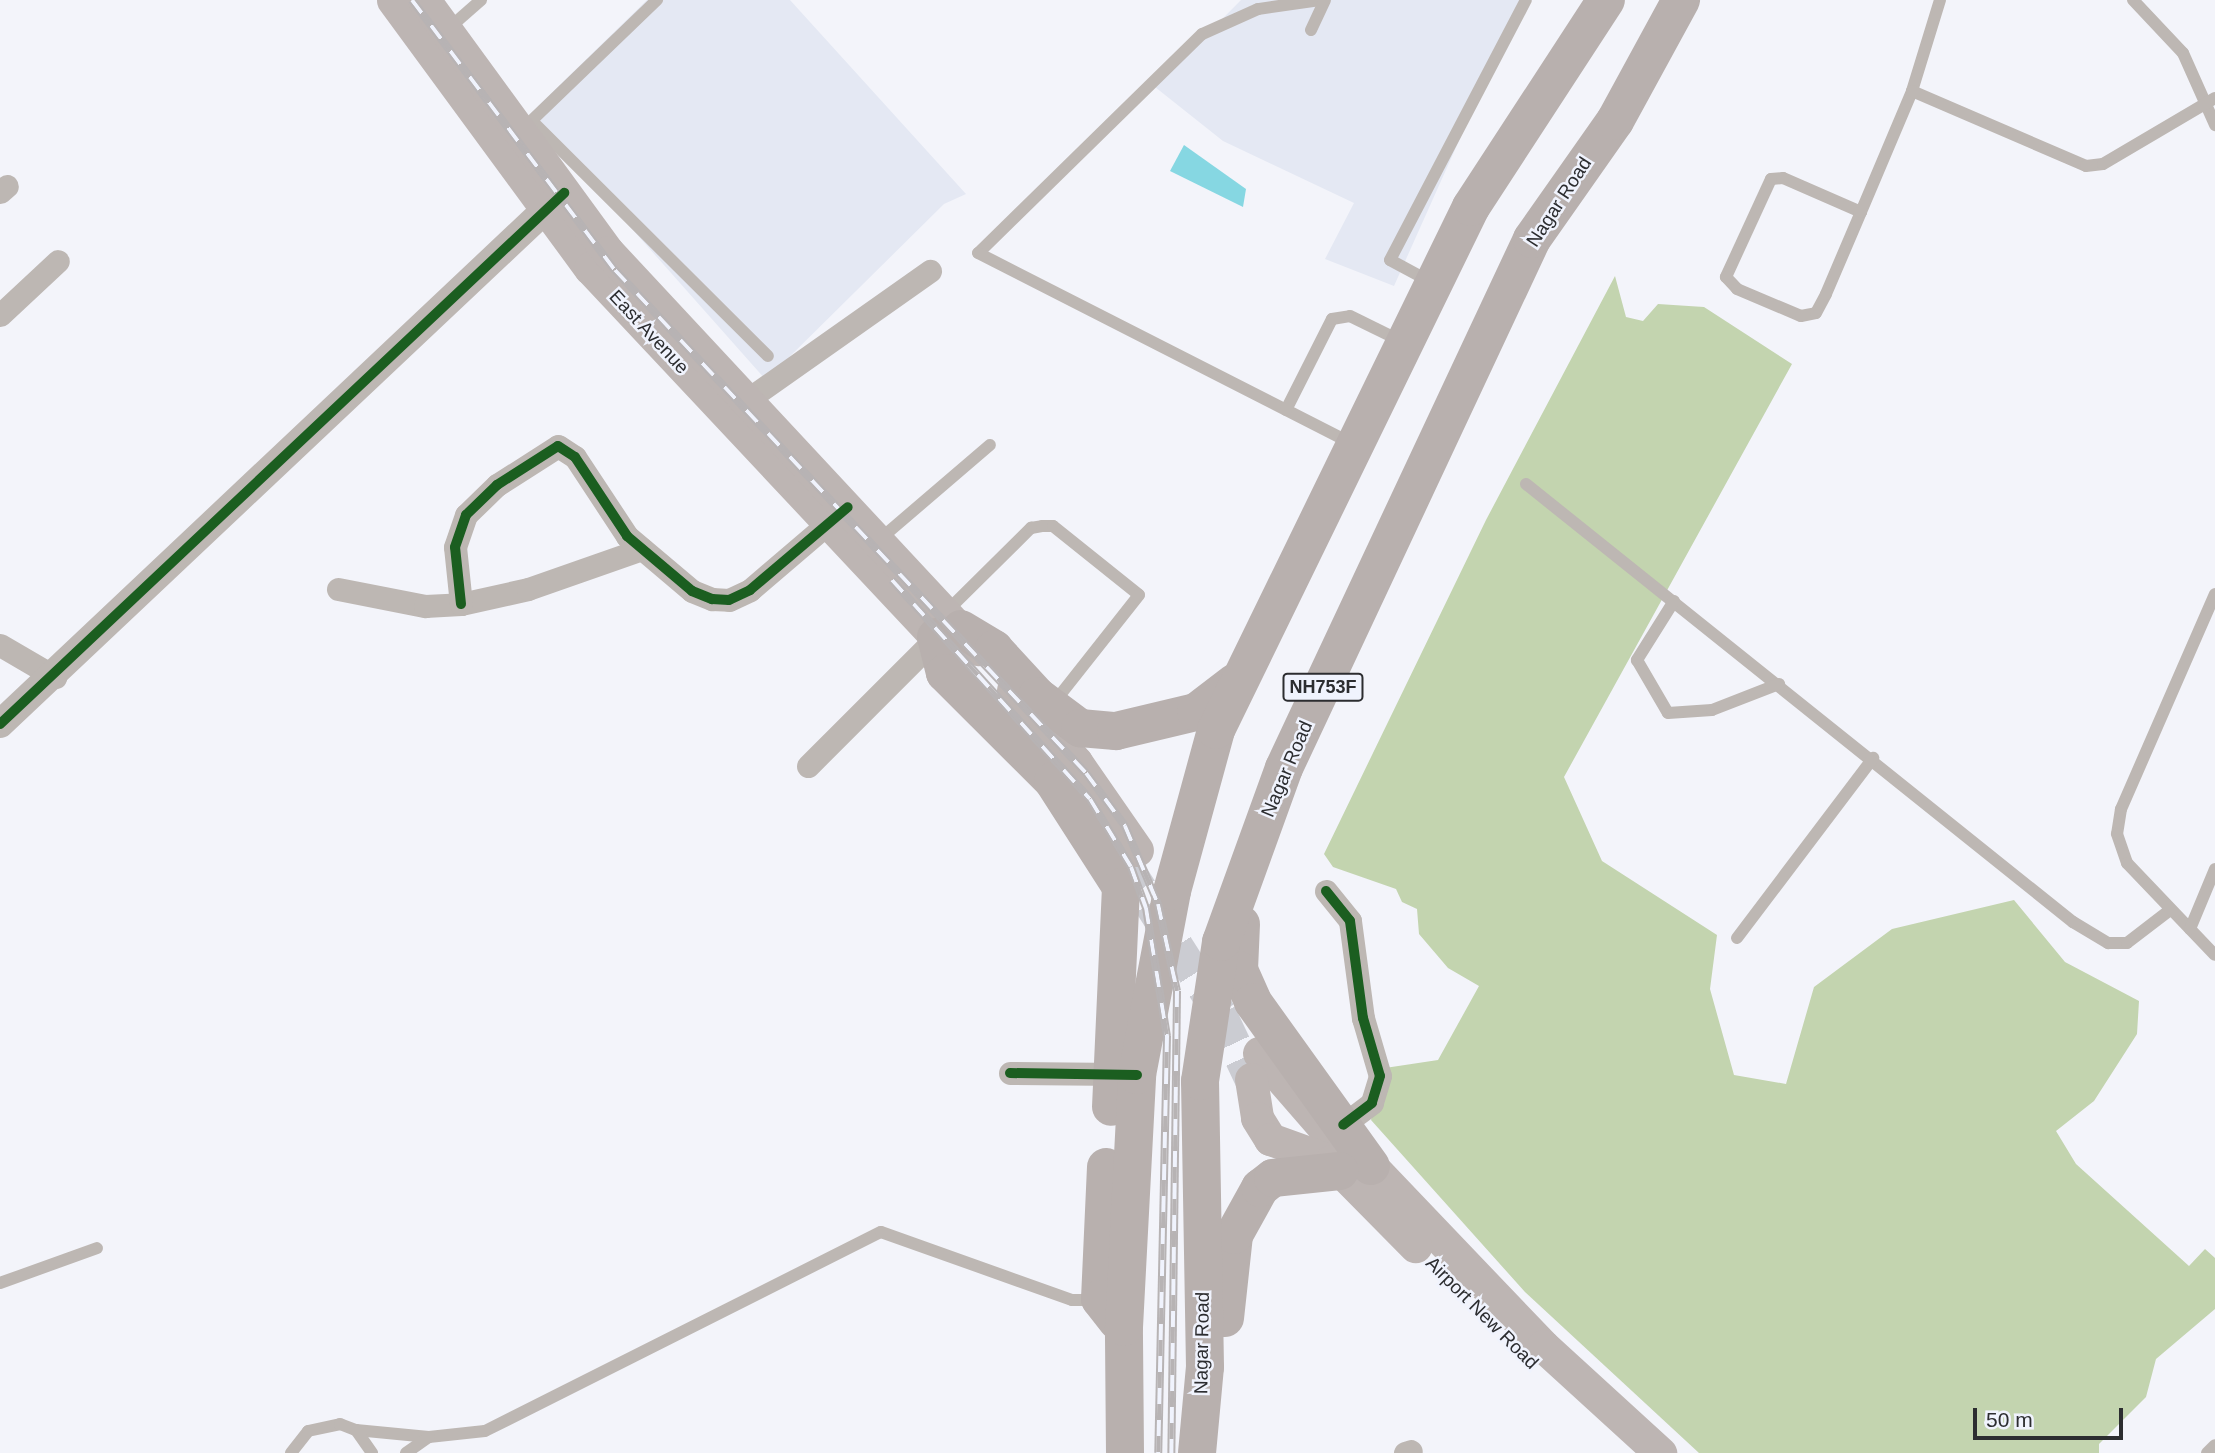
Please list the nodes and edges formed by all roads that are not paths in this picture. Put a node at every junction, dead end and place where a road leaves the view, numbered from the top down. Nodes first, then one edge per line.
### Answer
1 (393, 0) edge
2 (424, 0) edge
3 (481, 0) edge
4 (657, 0) edge
5 (1320, 0) edge
6 (1325, 0) edge
7 (1526, 0) edge
8 (1606, 0) edge
9 (1940, 0) edge
10 (2133, 0) edge
11 (1674, 4) edge
12 (448, 29) junction
13 (1311, 30) dead end
14 (1912, 91) junction
15 (2209, 101) edge
16 (2215, 125) edge
17 (526, 126) junction
18 (564, 192) junction
19 (1861, 212) junction
20 (58, 261) dead end
21 (930, 271) dead end
22 (1436, 285) junction
23 (0, 315) edge
24 (1405, 343) junction
25 (768, 356) dead end
26 (747, 400) junction
27 (1286, 410) junction
28 (990, 445) dead end
29 (1353, 445) junction
30 (1526, 484) dead end
31 (837, 516) junction
32 (879, 540) junction
33 (642, 549) junction
34 (338, 589) dead end
35 (2215, 594) edge
36 (1674, 601) junction
37 (461, 604) junction
38 (949, 625) junction
39 (0, 645) edge
40 (55, 677) junction
41 (1239, 678) junction
42 (1779, 684) junction
43 (1050, 708) junction
44 (0, 724) edge
45 (1872, 758) junction
46 (808, 766) dead end
47 (1130, 856) tunnel mouth
48 (1247, 869) junction
49 (2215, 869) edge
50 (1326, 891) dead end
51 (2170, 910) junction
52 (2190, 929) junction
53 (1737, 938) dead end
54 (2215, 955) edge
55 (1010, 1073) dead end
56 (1125, 1074) junction
57 (1343, 1125) junction
58 (1355, 1168) junction
59 (97, 1248) dead end
60 (0, 1283) edge
61 (1112, 1313) junction
62 (1203, 1388) junction
63 (356, 1430) junction
64 (429, 1437) junction
65 (2215, 1445) edge
66 (291, 1453) edge
67 (372, 1453) edge
68 (406, 1453) edge
69 (1125, 1453) edge
70 (1197, 1453) edge
71 (1626, 1453) edge
72 (1660, 1453) edge
73 (2207, 1453) edge

1 - 18 main road, East Avenue
2 - 12 main road, East Avenue
3 - 12 lane
4 - 17 lane
5 - 27 lane
6 - 13 lane
7 - 22 lane
8 - 22 highway
9 - 14 lane
10 - 15 lane
11 - 48 highway, Nagar Road / NH753F
12 - 17 main road, East Avenue
14 - 15 lane
14 - 19 lane
15 - 16 lane
17 - 18 main road, East Avenue
18 - 25 lane
18 - 26 main road, East Avenue
18 - 31 main road, East Avenue
18 - 40 street
19 - 19 lane
20 - 23 street
21 - 26 street
22 - 24 highway
24 - 27 lane
24 - 29 highway
26 - 31 main road, East Avenue
27 - 29 lane
28 - 32 lane
29 - 41 highway
30 - 36 lane
31 - 32 main road, East Avenue
31 - 33 street
31 - 38 main road, East Avenue
32 - 38 main road, East Avenue
33 - 37 street
33 - 37 street
34 - 37 street
35 - 51 lane
36 - 42 lane
36 - 42 lane
38 - 43 highway
38 - 43 lane
38 - 46 street
38 - 47 main road
38 - 56 highway
39 - 40 street
40 - 44 street
41 - 43 highway
41 - 56 highway
42 - 45 lane
45 - 51 lane
45 - 53 lane
48 - 57 highway
48 - 62 highway, Nagar Road / NH753F
49 - 52 lane
50 - 57 street
51 - 52 lane
52 - 54 lane
55 - 56 street
56 - 61 highway
57 - 58 highway
58 - 58 main road
58 - 62 highway
58 - 71 main road, Airport New Road
58 - 72 main road, Airport New Road
59 - 60 lane
61 - 64 lane
61 - 69 highway
62 - 70 highway, Nagar Road / NH753F
63 - 64 lane
63 - 66 lane
63 - 67 lane
64 - 68 lane
65 - 73 lane

